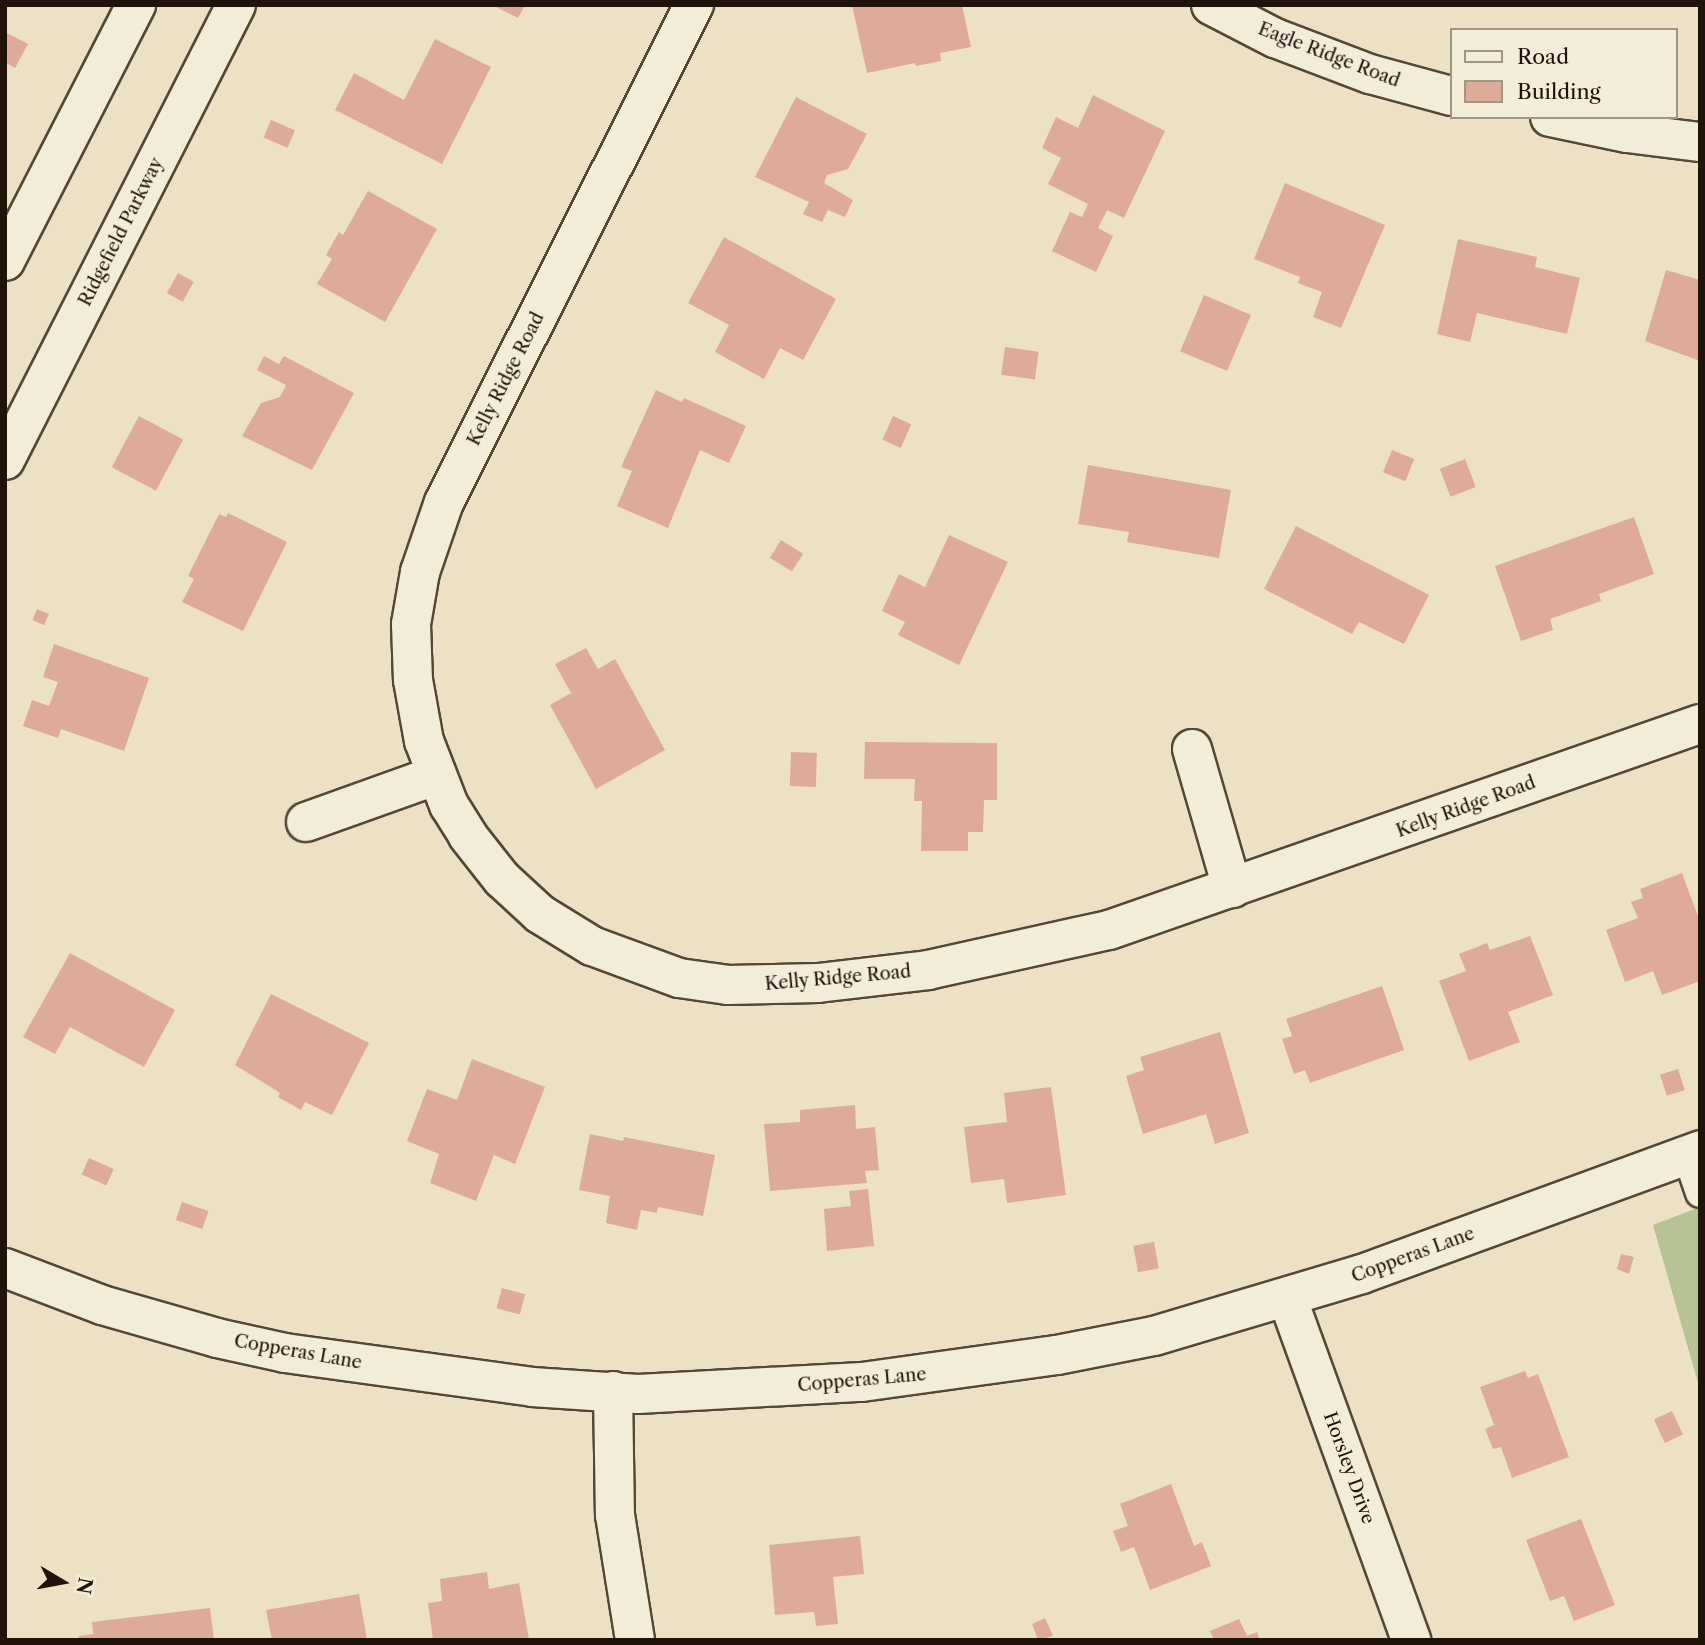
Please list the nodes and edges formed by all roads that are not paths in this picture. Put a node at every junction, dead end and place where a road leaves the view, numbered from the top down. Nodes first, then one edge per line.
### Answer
1 (136, 5) edge
2 (236, 5) edge
3 (694, 5) edge
4 (1211, 5) edge
5 (1450, 96) edge
6 (1560, 119) edge
7 (1700, 142) edge
8 (5, 261) edge
9 (5, 460) edge
10 (1700, 724) edge
11 (1192, 749) dead end
12 (437, 775) junction
13 (306, 822) dead end
14 (1232, 888) junction
15 (1693, 1153) edge
16 (1700, 1194) edge
17 (5, 1268) edge
18 (1287, 1297) junction
19 (613, 1391) junction
20 (635, 1640) edge
21 (1411, 1640) edge

1 - 8 street
2 - 9 street, Ridgefield Parkway
3 - 12 street, Kelly Ridge Road
4 - 5 street, Eagle Ridge Road
6 - 7 street
10 - 14 street, Kelly Ridge Road
11 - 14 street
12 - 13 street
12 - 14 street, Kelly Ridge Road
15 - 16 lane
15 - 18 street, Copperas Lane
17 - 19 street, Copperas Lane
18 - 19 street, Copperas Lane
18 - 21 street, Horsley Drive
19 - 20 street

